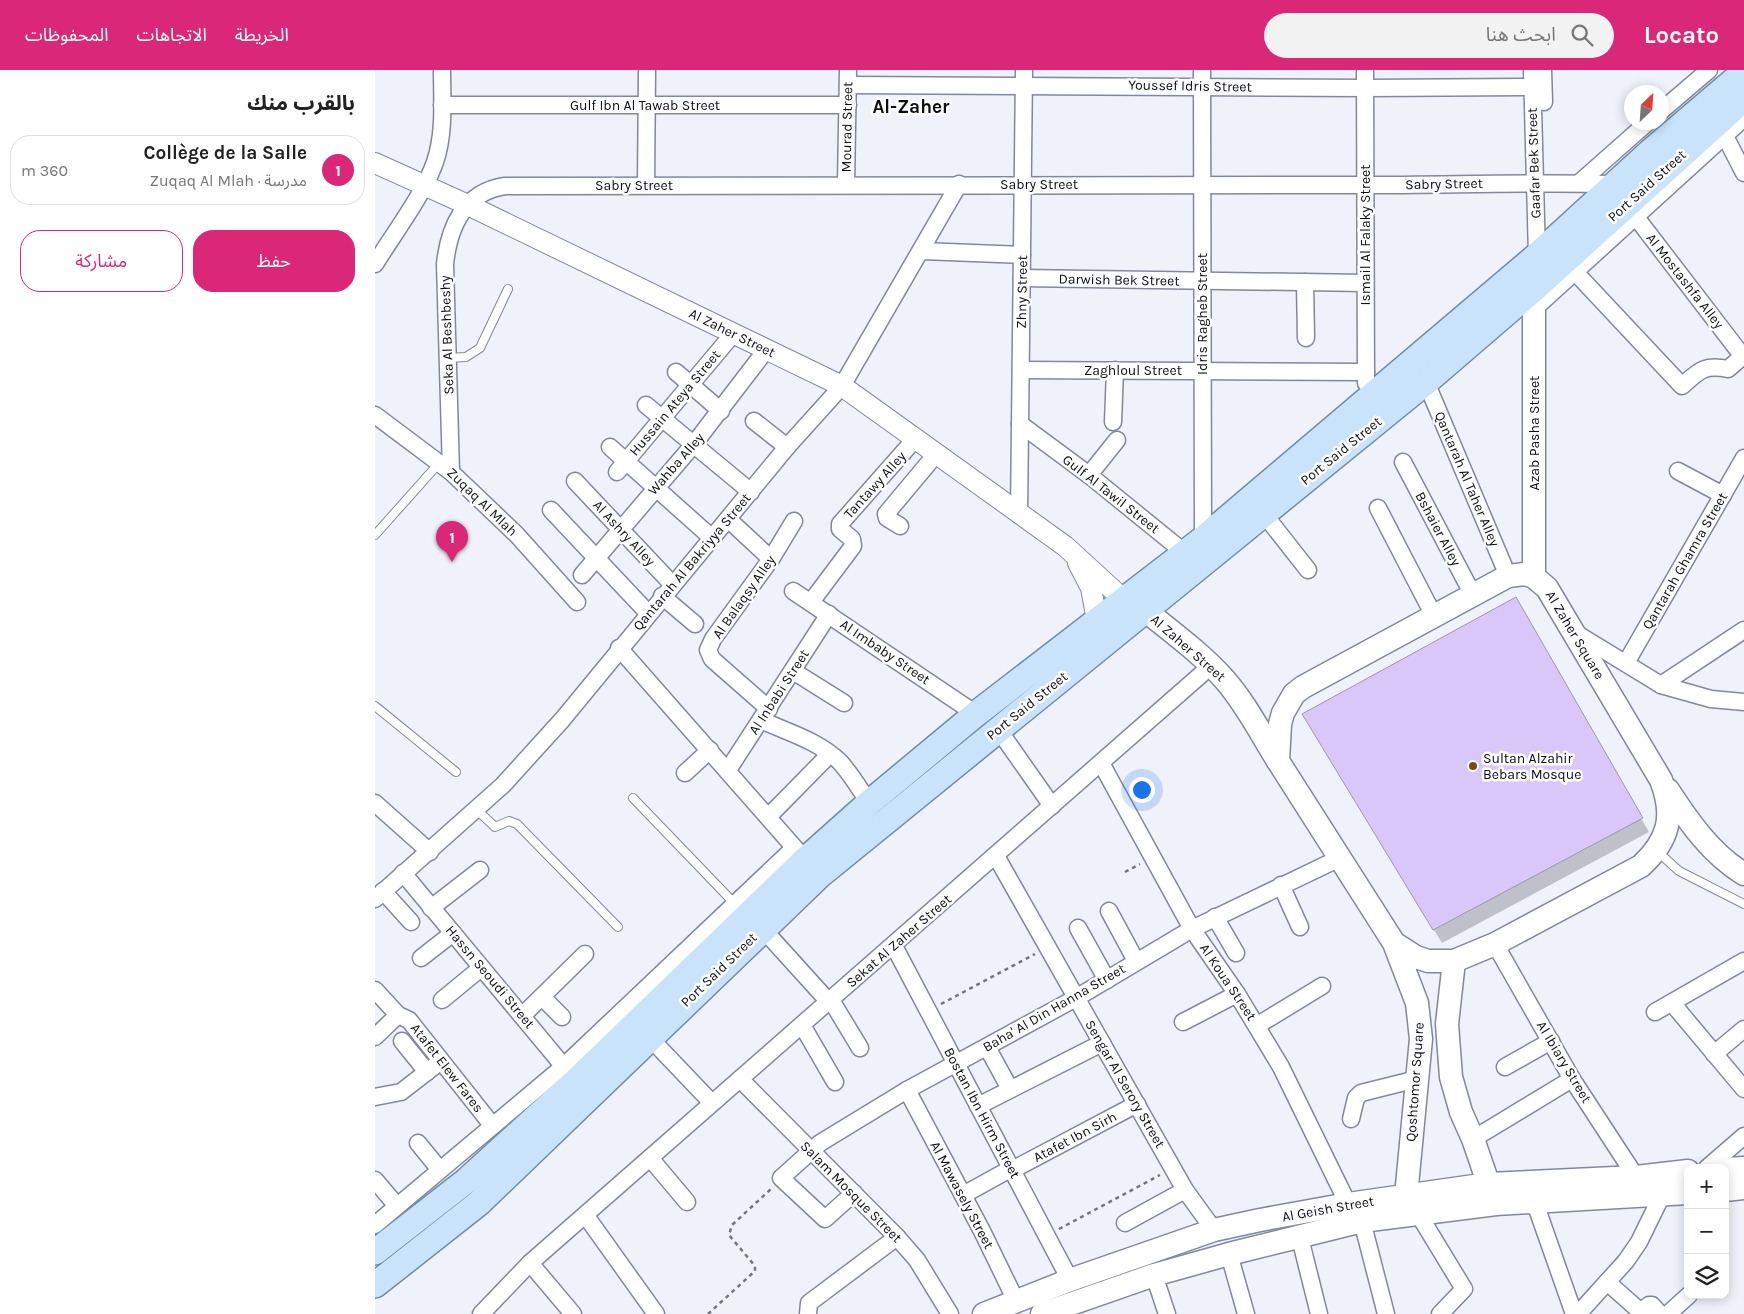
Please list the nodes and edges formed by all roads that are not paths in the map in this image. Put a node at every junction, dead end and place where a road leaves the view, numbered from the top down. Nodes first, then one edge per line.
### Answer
1 (442, 70) edge
2 (647, 70) edge
3 (1365, 70) edge
4 (1532, 70) edge
5 (1543, 70) edge
6 (1709, 70) edge
7 (1744, 72) edge
8 (1024, 77) edge
9 (848, 78) edge
10 (1202, 78) edge
11 (1532, 87) junction
12 (1365, 88) junction
13 (1744, 99) edge
14 (848, 104) junction
15 (442, 105) junction
16 (647, 105) junction
17 (1744, 118) edge
18 (1679, 127) edge
19 (1639, 130) edge
20 (1725, 136) junction
21 (375, 162) edge
22 (1744, 173) edge
23 (1539, 182) junction
24 (1579, 183) junction
25 (959, 184) junction
26 (1023, 184) junction
27 (1202, 184) junction
28 (424, 185) junction
29 (846, 185) junction
30 (1365, 185) junction
31 (646, 186) junction
32 (1625, 202) junction
33 (469, 204) junction
34 (921, 252) junction
35 (1022, 256) junction
36 (1537, 256) junction
37 (375, 264) edge
38 (1575, 272) junction
39 (1022, 278) junction
40 (1201, 281) junction
41 (1305, 282) junction
42 (1365, 283) junction
43 (508, 290) dead end
44 (1534, 299) junction
45 (733, 334) junction
46 (1306, 338) dead end
47 (766, 350) junction
48 (1743, 357) edge
49 (447, 358) junction
50 (1021, 370) junction
51 (1115, 370) junction
52 (1202, 371) junction
53 (676, 372) dead end
54 (1366, 372) junction
55 (1426, 382) junction
56 (691, 384) junction
57 (841, 386) junction
58 (1366, 400) junction
59 (646, 405) dead end
60 (721, 411) junction
61 (375, 415) edge
62 (662, 418) junction
63 (754, 421) dead end
64 (1113, 422) dead end
65 (1020, 424) junction
66 (917, 438) junction
67 (1117, 440) dead end
68 (694, 444) junction
69 (610, 447) dead end
70 (787, 447) junction
71 (937, 453) junction
72 (1744, 458) edge
73 (1403, 462) dead end
74 (621, 466) junction
75 (445, 467) junction
76 (1678, 471) dead end
77 (1089, 475) junction
78 (575, 481) dead end
79 (656, 487) junction
80 (751, 492) junction
81 (1723, 495) junction
82 (1378, 508) dead end
83 (551, 510) dead end
84 (1264, 514) junction
85 (1019, 515) junction
86 (728, 519) junction
87 (794, 521) dead end
88 (900, 526) dead end
89 (620, 528) junction
90 (375, 535) edge
91 (712, 538) junction
92 (1065, 546) junction
93 (1200, 554) junction
94 (596, 558) junction
95 (771, 560) junction
96 (1308, 570) dead end
97 (582, 575) dead end
98 (1508, 576) junction
99 (1534, 577) junction
100 (667, 590) junction
101 (793, 591) dead end
102 (1473, 595) junction
103 (577, 602) dead end
104 (811, 602) junction
105 (1135, 606) junction
106 (648, 613) junction
107 (829, 614) junction
108 (1434, 616) junction
109 (1097, 620) junction
110 (695, 624) dead end
111 (1744, 630) edge
112 (1574, 632) junction
113 (619, 648) junction
114 (1626, 663) junction
115 (1211, 665) junction
116 (793, 671) junction
117 (1661, 685) junction
118 (1744, 702) edge
119 (845, 703) dead end
120 (375, 706) edge
121 (976, 714) junction
122 (765, 715) junction
123 (998, 729) junction
124 (710, 750) junction
125 (830, 754) junction
126 (1278, 761) junction
127 (1101, 763) junction
128 (728, 770) junction
129 (456, 772) dead end
130 (685, 773) dead end
131 (1661, 780) junction
132 (633, 798) dead end
133 (375, 803) edge
134 (869, 803) junction
135 (1052, 806) junction
136 (477, 810) junction
137 (768, 817) junction
138 (1657, 851) junction
139 (430, 852) junction
140 (799, 854) junction
141 (996, 856) junction
142 (1340, 858) junction
143 (480, 870) dead end
144 (403, 873) junction
145 (1744, 874) edge
146 (1281, 885) junction
147 (379, 895) edge
148 (1744, 904) edge
149 (736, 905) junction
150 (431, 908) junction
151 (1109, 911) dead end
152 (1215, 916) junction
153 (411, 922) dead end
154 (618, 927) dead end
155 (1300, 927) dead end
156 (762, 928) junction
157 (1078, 928) dead end
158 (1191, 928) junction
159 (453, 933) junction
160 (1394, 943) junction
161 (1495, 944) junction
162 (894, 946) junction
163 (1236, 953) dead end
164 (585, 954) dead end
165 (421, 958) dead end
166 (1744, 960) edge
167 (1136, 961) junction
168 (1454, 961) junction
169 (481, 968) junction
170 (1107, 980) junction
171 (1323, 986) dead end
172 (375, 990) edge
173 (1237, 994) junction
174 (542, 997) junction
175 (1076, 998) junction
176 (443, 1000) dead end
177 (830, 1001) junction
178 (1672, 1003) junction
179 (1655, 1012) dead end
180 (397, 1013) junction
181 (522, 1016) junction
182 (561, 1017) dead end
183 (1183, 1022) dead end
184 (802, 1025) junction
185 (1258, 1025) junction
186 (1744, 1029) edge
187 (375, 1037) edge
188 (649, 1037) junction
189 (402, 1041) dead end
190 (1551, 1041) junction
191 (1102, 1043) junction
192 (987, 1047) junction
193 (861, 1048) dead end
194 (1714, 1054) junction
195 (441, 1061) junction
196 (956, 1064) junction
197 (1505, 1068) dead end
198 (427, 1072) junction
199 (570, 1074) junction
200 (739, 1079) junction
201 (1417, 1079) junction
202 (1572, 1079) junction
203 (835, 1082) dead end
204 (1744, 1089) edge
205 (907, 1090) junction
206 (1010, 1090) junction
207 (375, 1097) edge
208 (712, 1103) junction
209 (1137, 1104) junction
210 (978, 1106) junction
211 (1351, 1119) dead end
212 (492, 1126) junction
213 (1744, 1136) edge
214 (1473, 1139) junction
215 (418, 1143) dead end
216 (811, 1150) junction
217 (650, 1158) junction
218 (1712, 1164) edge
219 (1744, 1168) edge
220 (1012, 1169) junction
221 (1729, 1169) edge
222 (440, 1170) junction
223 (1684, 1171) edge
224 (1636, 1177) junction
225 (375, 1180) edge
226 (1744, 1188) edge
227 (1185, 1190) junction
228 (1729, 1190) edge
229 (854, 1193) junction
230 (1684, 1193) edge
231 (1492, 1194) junction
232 (963, 1195) junction
233 (1662, 1195) junction
234 (1406, 1196) junction
235 (687, 1202) dead end
236 (1535, 1203) junction
237 (1348, 1204) junction
238 (397, 1206) junction
239 (1419, 1215) junction
240 (586, 1216) junction
241 (1362, 1222) junction
242 (1125, 1223) dead end
243 (375, 1225) edge
244 (1214, 1230) junction
245 (897, 1237) junction
246 (1300, 1238) junction
247 (375, 1252) edge
248 (1229, 1254) junction
249 (530, 1263) junction
250 (1154, 1275) junction
251 (1069, 1280) junction
252 (1607, 1282) junction
253 (375, 1285) edge
254 (1685, 1299) edge
255 (1016, 1301) junction
256 (1086, 1307) edge
257 (1640, 1313) edge
258 (481, 1314) edge
259 (573, 1314) edge
260 (656, 1314) edge
261 (808, 1314) edge
262 (950, 1314) edge
263 (983, 1314) edge
264 (1042, 1314) edge
265 (1167, 1314) edge
266 (1246, 1314) edge
267 (1319, 1314) edge
268 (1386, 1314) edge
269 (1440, 1314) edge
270 (1574, 1314) edge
271 (1578, 1314) edge
272 (1660, 1314) edge
273 (1668, 1314) edge

1 - 15 street
2 - 16 street
3 - 12 street, Ismail Al Falaky Street
4 - 11 street, Gaafar Bek Street
5 - 23 street, Gaafar Bek Street
6 - 18 street
7 - 18 main road
8 - 9 street, Youssef Idris Street
8 - 10 street, Youssef Idris Street
8 - 26 street, Zhny Street
9 - 14 street, Mourad Street
10 - 12 street, Youssef Idris Street
10 - 27 street, Idris Ragheb Street
11 - 12 street, Youssef Idris Street
11 - 23 street, Gaafar Bek Street
12 - 30 street, Ismail Al Falaky Street
13 - 18 main road
14 - 16 street, Gulf Ibn Al Tawab Street
14 - 29 street, Mourad Street
15 - 16 street, Gulf Ibn Al Tawab Street
15 - 28 street
16 - 31 street
17 - 20 street
18 - 32 main road, Port Said Street
19 - 24 street
20 - 22 street
20 - 32 street
21 - 28 street, Al Zaher Street
23 - 24 street, Sabry Street
23 - 30 street, Sabry Street
23 - 36 street, Gaafar Bek Street
24 - 32 street, Sabry Street
25 - 26 street, Sabry Street
25 - 29 street, Sabry Street
25 - 34 street, Qantarah Al Bakriyya Street
26 - 27 street, Sabry Street
26 - 35 street, Zhny Street
27 - 30 street, Sabry Street
27 - 40 street, Idris Ragheb Street
28 - 33 street, Al Zaher Street
28 - 37 street
29 - 31 street, Sabry Street
30 - 42 street, Ismail Al Falaky Street
31 - 33 street, Sabry Street
32 - 36 main road, Port Said Street
32 - 38 street
32 - 44 main road, Port Said Street
32 - 48 street, Al Mostashfa Alley
33 - 45 street, Al Zaher Street
33 - 49 street, Seka Al Beshbeshy
34 - 35 street
34 - 57 street, Qantarah Al Bakriyya Street
35 - 39 street, Zhny Street
36 - 58 main road, Port Said Street
38 - 44 street
38 - 48 street
39 - 40 street, Darwish Bek Street
39 - 50 street, Zhny Street
40 - 41 street, Darwish Bek Street
40 - 52 street, Idris Ragheb Street
41 - 42 street, Darwish Bek Street
41 - 46 street
42 - 54 street, Ismail Al Falaky Street
43 - 49 lane
44 - 55 main road, Port Said Street
44 - 99 main road, Azab Pasha Street
45 - 47 street, Al Zaher Street
45 - 56 street, Hussain Ateya Street
47 - 57 street, Al Zaher Street
47 - 60 street, Wahba Alley
49 - 75 street, Seka Al Beshbeshy
50 - 51 street, Zaghloul Street
50 - 65 street, Zhny Street
51 - 52 street, Zaghloul Street
51 - 64 street
52 - 54 street, Zaghloul Street
52 - 93 street, Idris Ragheb Street
53 - 56 street
54 - 58 street, Ismail Al Falaky Street
55 - 84 main road, Port Said Street
55 - 98 street, Qantarah Al Taher Alley
56 - 60 street
56 - 62 street, Hussain Ateya Street
57 - 66 street, Al Zaher Street
57 - 70 street, Qantarah Al Bakriyya Street
58 - 93 main road, Port Said Street
59 - 62 street
60 - 68 street, Wahba Alley
61 - 75 street, Zuqaq Al Mlah
62 - 68 street
62 - 74 street, Hussain Ateya Street
63 - 70 street
65 - 77 street, Gulf Al Tawil Street
65 - 85 street, Zhny Street
66 - 71 street, Al Zaher Street
66 - 104 street, Tantawy Alley
67 - 77 street
68 - 79 street, Wahba Alley
68 - 80 street
69 - 74 street
70 - 80 street, Qantarah Al Bakriyya Street
71 - 85 street, Al Zaher Street
71 - 88 street
72 - 81 street, Qantarah Ghamra Street
73 - 102 street, Bshaier Alley
74 - 79 street
75 - 90 lane
75 - 103 street, Zuqaq Al Mlah
76 - 81 street
77 - 93 street, Gulf Al Tawil Street
78 - 89 street, Al Ashry Alley
79 - 89 street, Wahba Alley
79 - 91 street
80 - 86 street, Qantarah Al Bakriyya Street
81 - 114 street, Qantarah Ghamra Street
82 - 108 street
83 - 94 street
84 - 93 main road, Port Said Street
84 - 96 street
85 - 92 street, Al Zaher Street
86 - 91 street, Qantarah Al Bakriyya Street
86 - 95 street
87 - 95 street, Al Balaqsy Alley
89 - 94 street, Wahba Alley
89 - 100 street, Al Ashry Alley
91 - 100 street, Qantarah Al Bakriyya Street
92 - 105 street, Al Zaher Street
92 - 109 street, Al Zaher Street
93 - 105 main road, Port Said Street
94 - 97 street, Wahba Alley
94 - 106 street
95 - 122 street, Al Balaqsy Alley
98 - 99 main road
98 - 102 main road
99 - 112 main road, Al Zaher Square
100 - 106 street, Qantarah Al Bakriyya Street
100 - 110 street, Al Ashry Alley
101 - 104 street, Al Imbaby Street
102 - 108 main road
104 - 107 street, Al Imbaby Street
105 - 109 main road, Port Said Street
105 - 115 main road, Al Zaher Street
105 - 123 main road, Port Said Street
106 - 113 street, Qantarah Al Bakriyya Street
107 - 116 street, Al Inbabi Street
107 - 121 street, Al Imbaby Street
108 - 126 main road
109 - 121 main road, Port Said Street
111 - 117 street
112 - 114 street
112 - 131 main road, Al Zaher Square
113 - 124 street
113 - 136 street, Qantarah Al Bakriyya Street
114 - 117 street
115 - 126 main road, Al Zaher Street
115 - 127 street, Sekat Al Zaher Street
116 - 119 street
116 - 122 street, Al Inbabi Street
117 - 118 street
120 - 129 lane
121 - 134 main road, Port Said Street
122 - 125 street
122 - 128 street, Al Inbabi Street
123 - 135 street
123 - 156 main road, Port Said Street
124 - 128 street
124 - 130 street
125 - 134 street
125 - 137 street
126 - 142 main road, Al Zaher Square
127 - 135 street, Sekat Al Zaher Street
127 - 158 street, Al Koua Street
128 - 137 street
131 - 138 main road, Al Zaher Square
131 - 145 main road
132 - 149 lane
133 - 139 street
134 - 140 main road, Port Said Street
135 - 141 street, Sekat Al Zaher Street
136 - 139 street, Qantarah Al Bakriyya Street
136 - 154 lane
137 - 140 street
138 - 148 lane
138 - 161 main road, Al Zaher Square
139 - 144 street, Qantarah Al Bakriyya Street
140 - 149 street, Port Said Street
140 - 199 main road, Port Said Street
141 - 162 street, Sekat Al Zaher Street
141 - 175 street, Sengar Al Serory Street
142 - 146 street, Baha' Al Din Hanna Street
142 - 160 main road, Al Zaher Square
143 - 150 street
144 - 147 street, Qantarah Al Bakriyya Street
144 - 150 street, Hassn Seoudi Street
146 - 152 street, Baha' Al Din Hanna Street
146 - 155 street
147 - 153 street
149 - 199 street, Port Said Street
150 - 159 street, Hassn Seoudi Street
151 - 167 street
152 - 158 street, Baha' Al Din Hanna Street
152 - 163 street
156 - 177 street
156 - 188 main road, Port Said Street
157 - 170 street
158 - 167 street, Baha' Al Din Hanna Street
158 - 173 street, Al Koua Street
159 - 165 street
159 - 169 street, Hassn Seoudi Street
160 - 168 main road, Al Zaher Square
160 - 201 main road, Qoshtomor Square
161 - 168 main road, Al Zaher Square
161 - 190 street, Al Ibiary Street
162 - 177 street, Sekat Al Zaher Street
162 - 196 street, Bostan Ibn Hirm Street
164 - 174 street
166 - 178 street
167 - 170 street, Baha' Al Din Hanna Street
168 - 214 main road, Qoshtomor Square
169 - 176 street
169 - 181 street, Hassn Seoudi Street
170 - 175 street, Baha' Al Din Hanna Street
171 - 185 street
172 - 180 street, Atafet Elew Fares
173 - 183 street
173 - 185 street, Al Koua Street
174 - 181 street
174 - 182 street
175 - 191 street, Sengar Al Serory Street
175 - 192 street, Baha' Al Din Hanna Street
177 - 184 street, Sekat Al Zaher Street
177 - 193 street
178 - 179 street
178 - 194 street
180 - 187 street
180 - 195 street, Atafet Elew Fares
181 - 199 street, Hassn Seoudi Street
184 - 200 street, Sekat Al Zaher Street
184 - 203 street
185 - 237 street, Al Koua Street
186 - 194 street
188 - 208 street
188 - 253 main road, Port Said Street
189 - 198 street
190 - 197 street
190 - 202 street, Al Ibiary Street
191 - 206 street
191 - 209 street, Sengar Al Serory Street
192 - 196 street, Baha' Al Din Hanna Street
192 - 206 street
194 - 204 street
195 - 198 street
195 - 212 street, Atafet Elew Fares
196 - 205 street, Baha' Al Din Hanna Street
196 - 210 street, Bostan Ibn Hirm Street
198 - 207 street
199 - 212 street, Port Said Street
199 - 247 main road, Port Said Street
200 - 208 street, Sekat Al Zaher Street
200 - 216 street, Salam Mosque Street
201 - 211 street
201 - 234 main road, Qoshtomor Square
202 - 214 street
202 - 224 street, Al Ibiary Street
205 - 216 street, Baha' Al Din Hanna Street
205 - 232 street, Al Mawasely Street
206 - 210 street
208 - 217 street, Sekat Al Zaher Street
209 - 220 street, Atafet Ibn Sirh
209 - 227 street, Sengar Al Serory Street
210 - 220 street, Bostan Ibn Hirm Street
212 - 222 street, Port Said Street
213 - 218 street
214 - 231 main road, Qoshtomor Square
215 - 222 street
216 - 229 street, Salam Mosque Street
216 - 229 street, Baha' Al Din Hanna Street
217 - 235 street
217 - 240 street, Sekat Al Zaher Street
219 - 221 main road
220 - 232 street, Atafet Ibn Sirh
220 - 251 street, Bostan Ibn Hirm Street
222 - 238 street, Port Said Street
223 - 224 main road, Al Geish Street
224 - 231 main road, Al Geish Street
225 - 238 street
226 - 228 main road
227 - 242 street
227 - 244 street, Sengar Al Serory Street
229 - 245 street, Salam Mosque Street
230 - 233 main road, Al Geish Street
231 - 234 main road, Al Geish Street
231 - 236 main road, Al Geish Street
231 - 239 main road, Al Geish Street
232 - 255 street, Al Mawasely Street
233 - 236 main road, Al Geish Street
233 - 252 street
234 - 237 main road, Al Geish Street
236 - 270 street
237 - 244 main road, Al Geish Street
238 - 243 street, Port Said Street
239 - 241 main road, Al Geish Street
239 - 269 street
240 - 249 street, Sekat Al Zaher Street
240 - 260 street
241 - 246 main road, Al Geish Street
241 - 268 street
244 - 251 main road, Al Geish Street
245 - 261 street
245 - 262 street, Salam Mosque Street
246 - 248 main road, Al Geish Street
246 - 267 street
248 - 250 main road, Al Geish Street
248 - 266 street
249 - 258 street, Sekat Al Zaher Street
249 - 259 street
250 - 256 main road, Al Geish Street
250 - 265 street
251 - 255 main road, Al Geish Street
252 - 257 street
252 - 271 street
254 - 273 street
255 - 263 main road, Al Geish Street
256 - 264 main road, Al Geish Street
257 - 272 street

